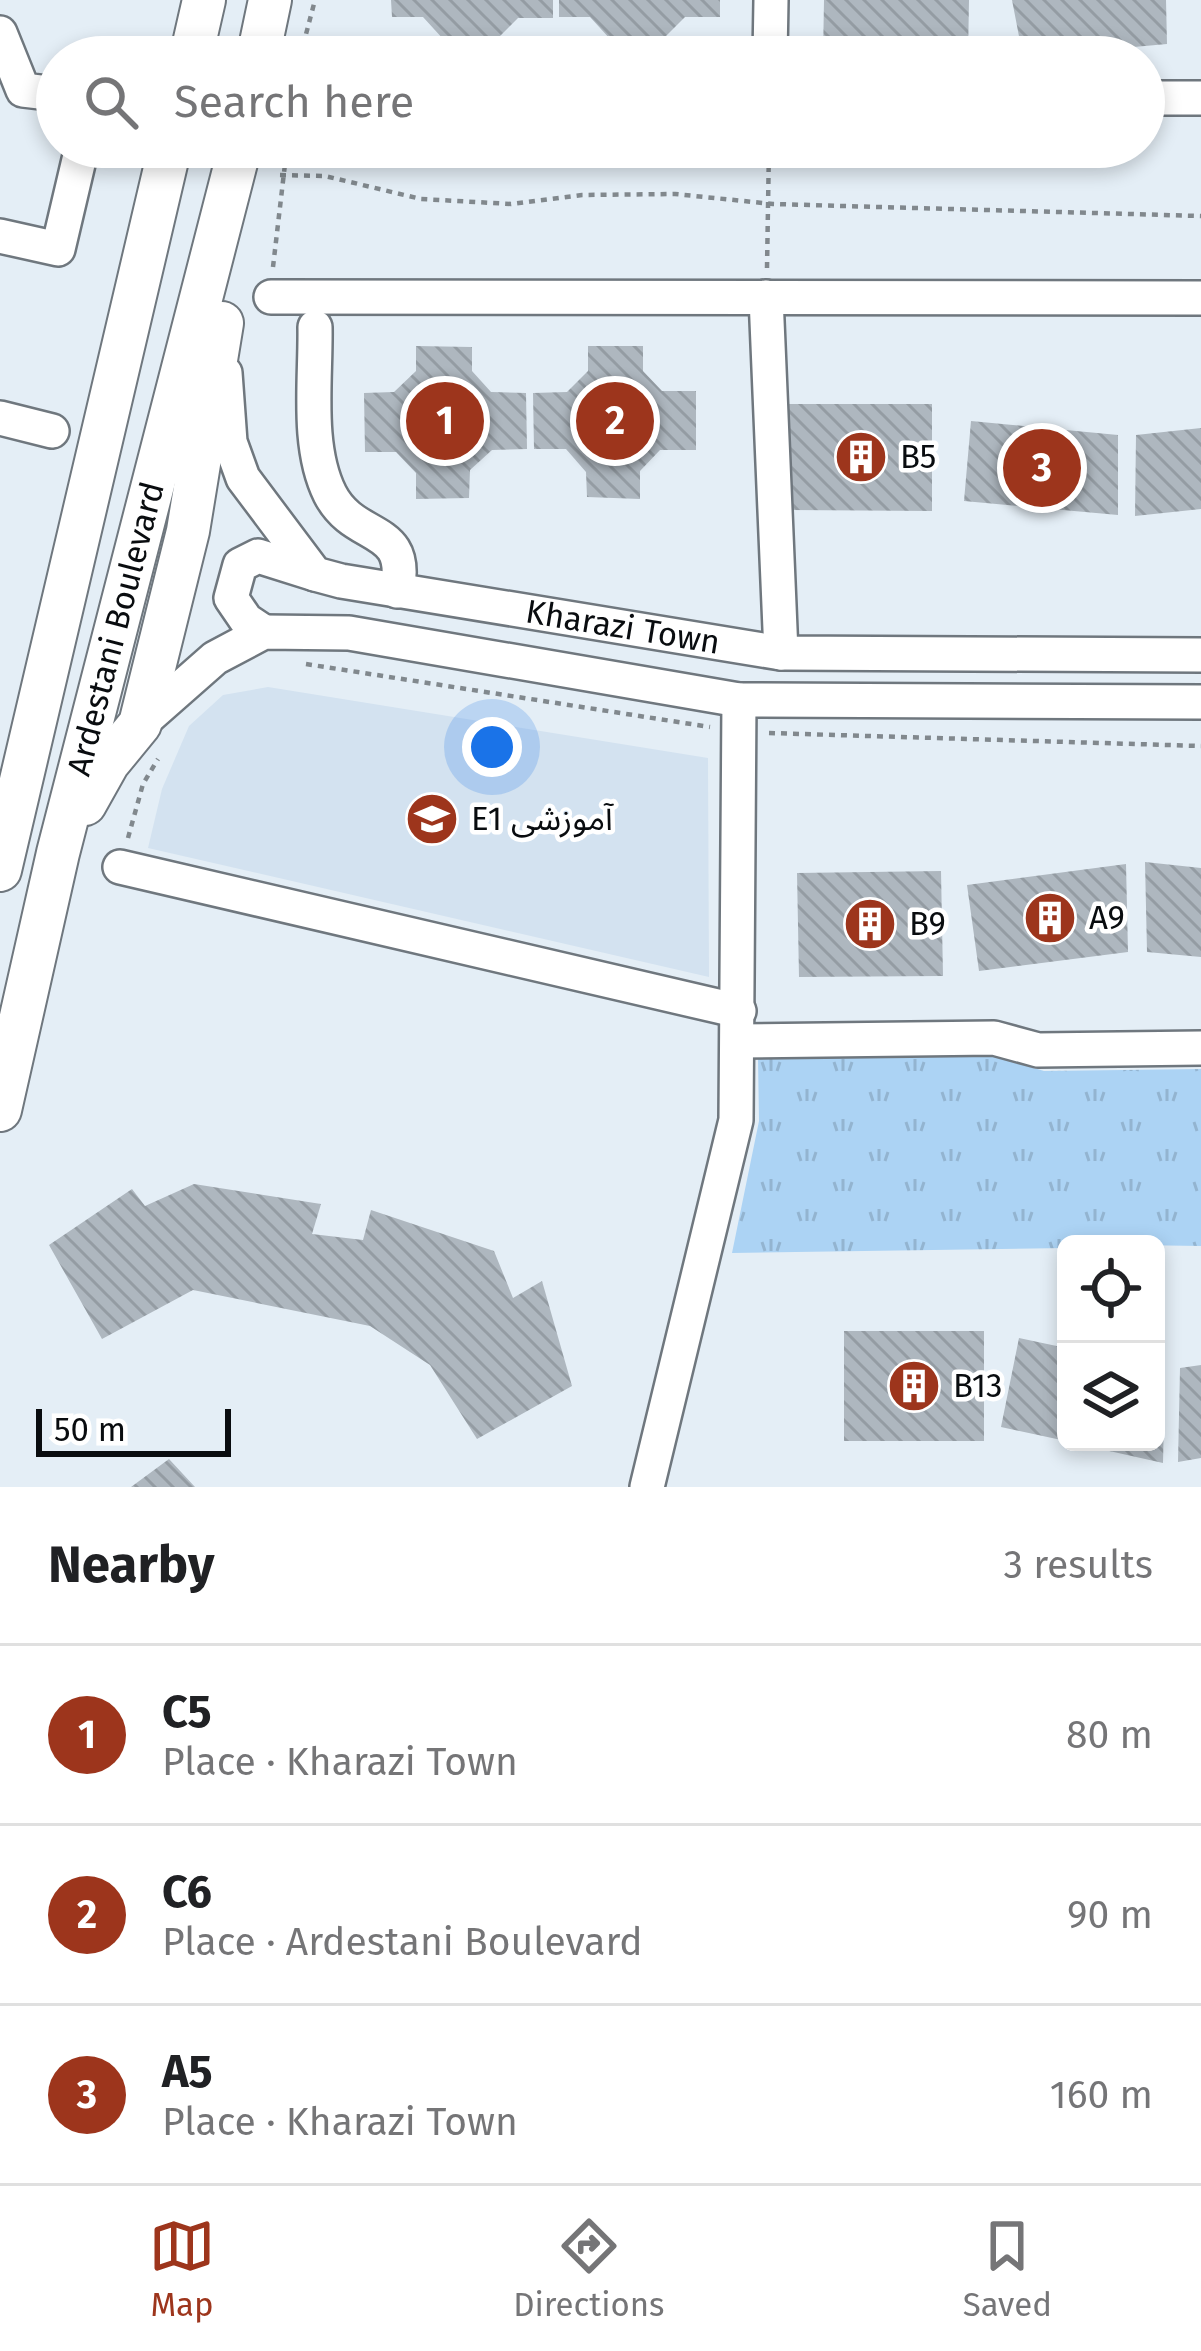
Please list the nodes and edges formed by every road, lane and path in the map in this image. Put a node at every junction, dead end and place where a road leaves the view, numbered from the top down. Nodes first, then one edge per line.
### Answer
1 (270, 0) edge
2 (314, 0) edge
3 (771, 0) edge
4 (201, 5) edge
5 (0, 33) edge
6 (195, 36) edge
7 (262, 36) edge
8 (305, 36) edge
9 (770, 36) edge
10 (36, 92) edge
11 (1165, 98) edge
12 (1201, 98) edge
13 (77, 168) edge
14 (165, 168) edge
15 (236, 168) edge
16 (282, 168) edge
17 (769, 168) edge
18 (280, 175) junction
19 (230, 201) junction
20 (768, 202) junction
21 (1201, 216) edge
22 (0, 236) edge
23 (271, 297) joint
24 (766, 298) junction
25 (1201, 298) edge
26 (315, 327) dead end
27 (221, 330) junction
28 (0, 418) edge
29 (52, 431) dead end
30 (315, 574) junction
31 (397, 590) junction
32 (264, 632) junction
33 (781, 653) junction
34 (1201, 655) edge
35 (286, 662) dead end
36 (1201, 702) edge
37 (738, 716) junction
38 (153, 734) junction
39 (1201, 746) edge
40 (58, 853) junction
41 (120, 867) joint
42 (0, 870) edge
43 (739, 1026) junction
44 (1201, 1048) edge
45 (0, 1110) edge
46 (646, 1487) edge

1 - 7 main road
2 - 8 path
3 - 9 street
4 - 6 main road
5 - 10 street
11 - 12 street
13 - 22 street
14 - 42 main road, Ardestani Boulevard
15 - 19 main road, Ardestani Boulevard
16 - 18 path
17 - 20 path
18 - 20 path
18 - 23 path
19 - 27 main road
19 - 40 main road, Ardestani Boulevard
20 - 21 path
20 - 24 path
23 - 24 street
24 - 25 street
24 - 33 street
26 - 31 street
27 - 30 street
27 - 38 main road
28 - 29 street
30 - 31 street, Kharazi Town
30 - 32 street, Kharazi Town
31 - 33 street, Kharazi Town
32 - 37 street, Kharazi Town
32 - 38 street, Kharazi Town
33 - 34 street, Kharazi Town
35 - 37 path
36 - 37 street, Kharazi Town
37 - 39 path
37 - 43 street
38 - 40 main road
38 - 41 path
40 - 45 main road, Ardestani Boulevard
41 - 43 street
43 - 44 street
43 - 46 street

